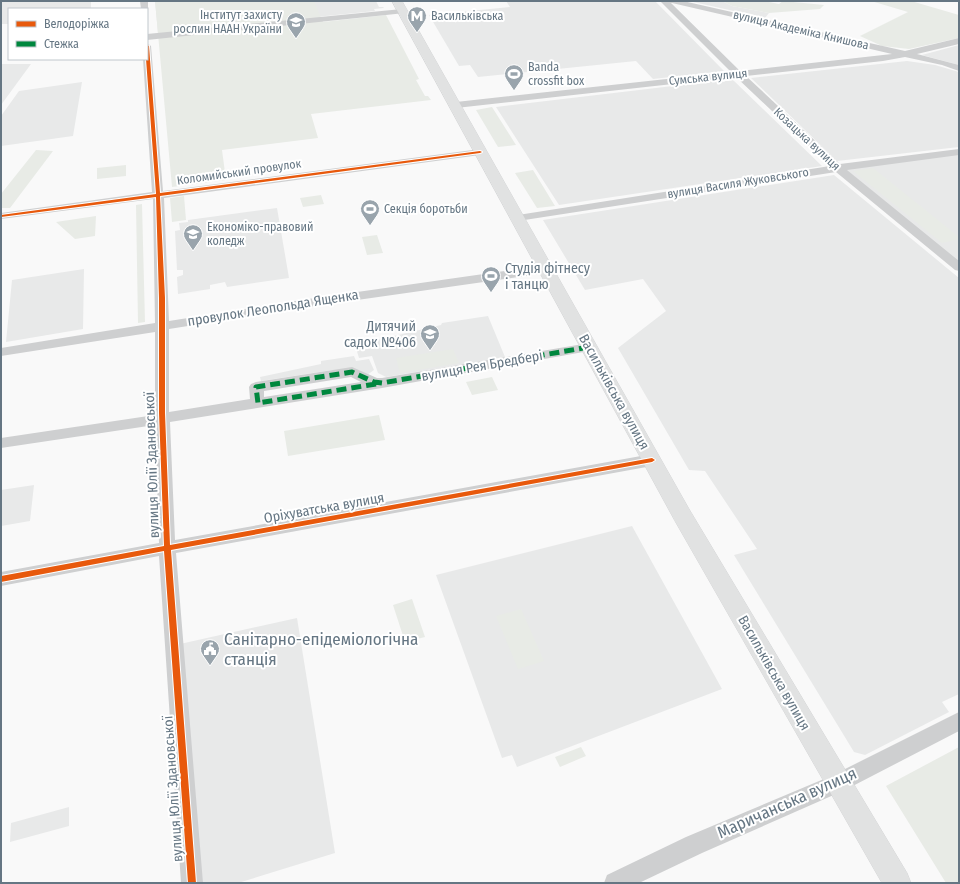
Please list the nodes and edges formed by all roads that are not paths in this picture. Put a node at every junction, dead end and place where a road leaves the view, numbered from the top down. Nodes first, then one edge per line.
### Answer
1 (664, 1) edge
2 (672, 1) edge
3 (400, 6) edge
4 (702, 8) junction
5 (678, 15) junction
6 (148, 37) edge
7 (959, 41) edge
8 (905, 54) junction
9 (148, 59) edge
10 (959, 68) edge
11 (738, 74) junction
12 (456, 106) junction
13 (480, 152) junction
14 (959, 152) edge
15 (838, 168) junction
16 (158, 194) junction
17 (1, 216) edge
18 (518, 218) junction
19 (959, 267) edge
20 (546, 269) junction
21 (162, 326) junction
22 (588, 347) junction
23 (1, 352) edge
24 (162, 419) junction
25 (1, 443) edge
26 (652, 460) junction
27 (167, 548) junction
28 (1, 579) edge
29 (959, 721) edge
30 (838, 783) junction
31 (192, 883) edge
32 (615, 883) edge
33 (897, 883) edge

1 - 5 street, Козацька вулиця
2 - 4 street, вулиця Академіка Книшова
3 - 6 street
3 - 12 main road, Васильківська вулиця
4 - 5 street
4 - 8 street, вулиця Академіка Книшова
5 - 11 street, Козацька вулиця
7 - 8 street, Сумська вулиця
8 - 10 street, вулиця Академіка Книшова
8 - 11 street, Сумська вулиця
9 - 16 street, вулиця Юлії Здановської
11 - 12 street, Сумська вулиця
11 - 15 street, Козацька вулиця
12 - 13 main road, Васильківська вулиця
13 - 16 street, Коломийський провулок
13 - 18 main road, Васильківська вулиця
14 - 15 street, вулиця Василя Жуковського
15 - 18 street, вулиця Василя Жуковського
15 - 19 street, Козацька вулиця
16 - 17 street, Коломийський провулок
16 - 21 street, вулиця Юлії Здановської
18 - 20 main road, Васильківська вулиця
20 - 21 street, провулок Леопольда Ященка
20 - 22 main road, Васильківська вулиця
21 - 23 street, провулок Леопольда Ященка
21 - 24 street, вулиця Юлії Здановської
22 - 24 street, вулиця Рея Бредбері
22 - 26 main road, Васильківська вулиця
24 - 25 street, вулиця Рея Бредбері
24 - 27 street, вулиця Юлії Здановської
26 - 27 street, Оріхуватська вулиця
26 - 30 main road, Васильківська вулиця
27 - 28 street, Оріхуватська вулиця
27 - 31 street, вулиця Юлії Здановської
29 - 30 street, Маричанська вулиця
30 - 32 street, Маричанська вулиця
30 - 33 main road, Васильківська вулиця

